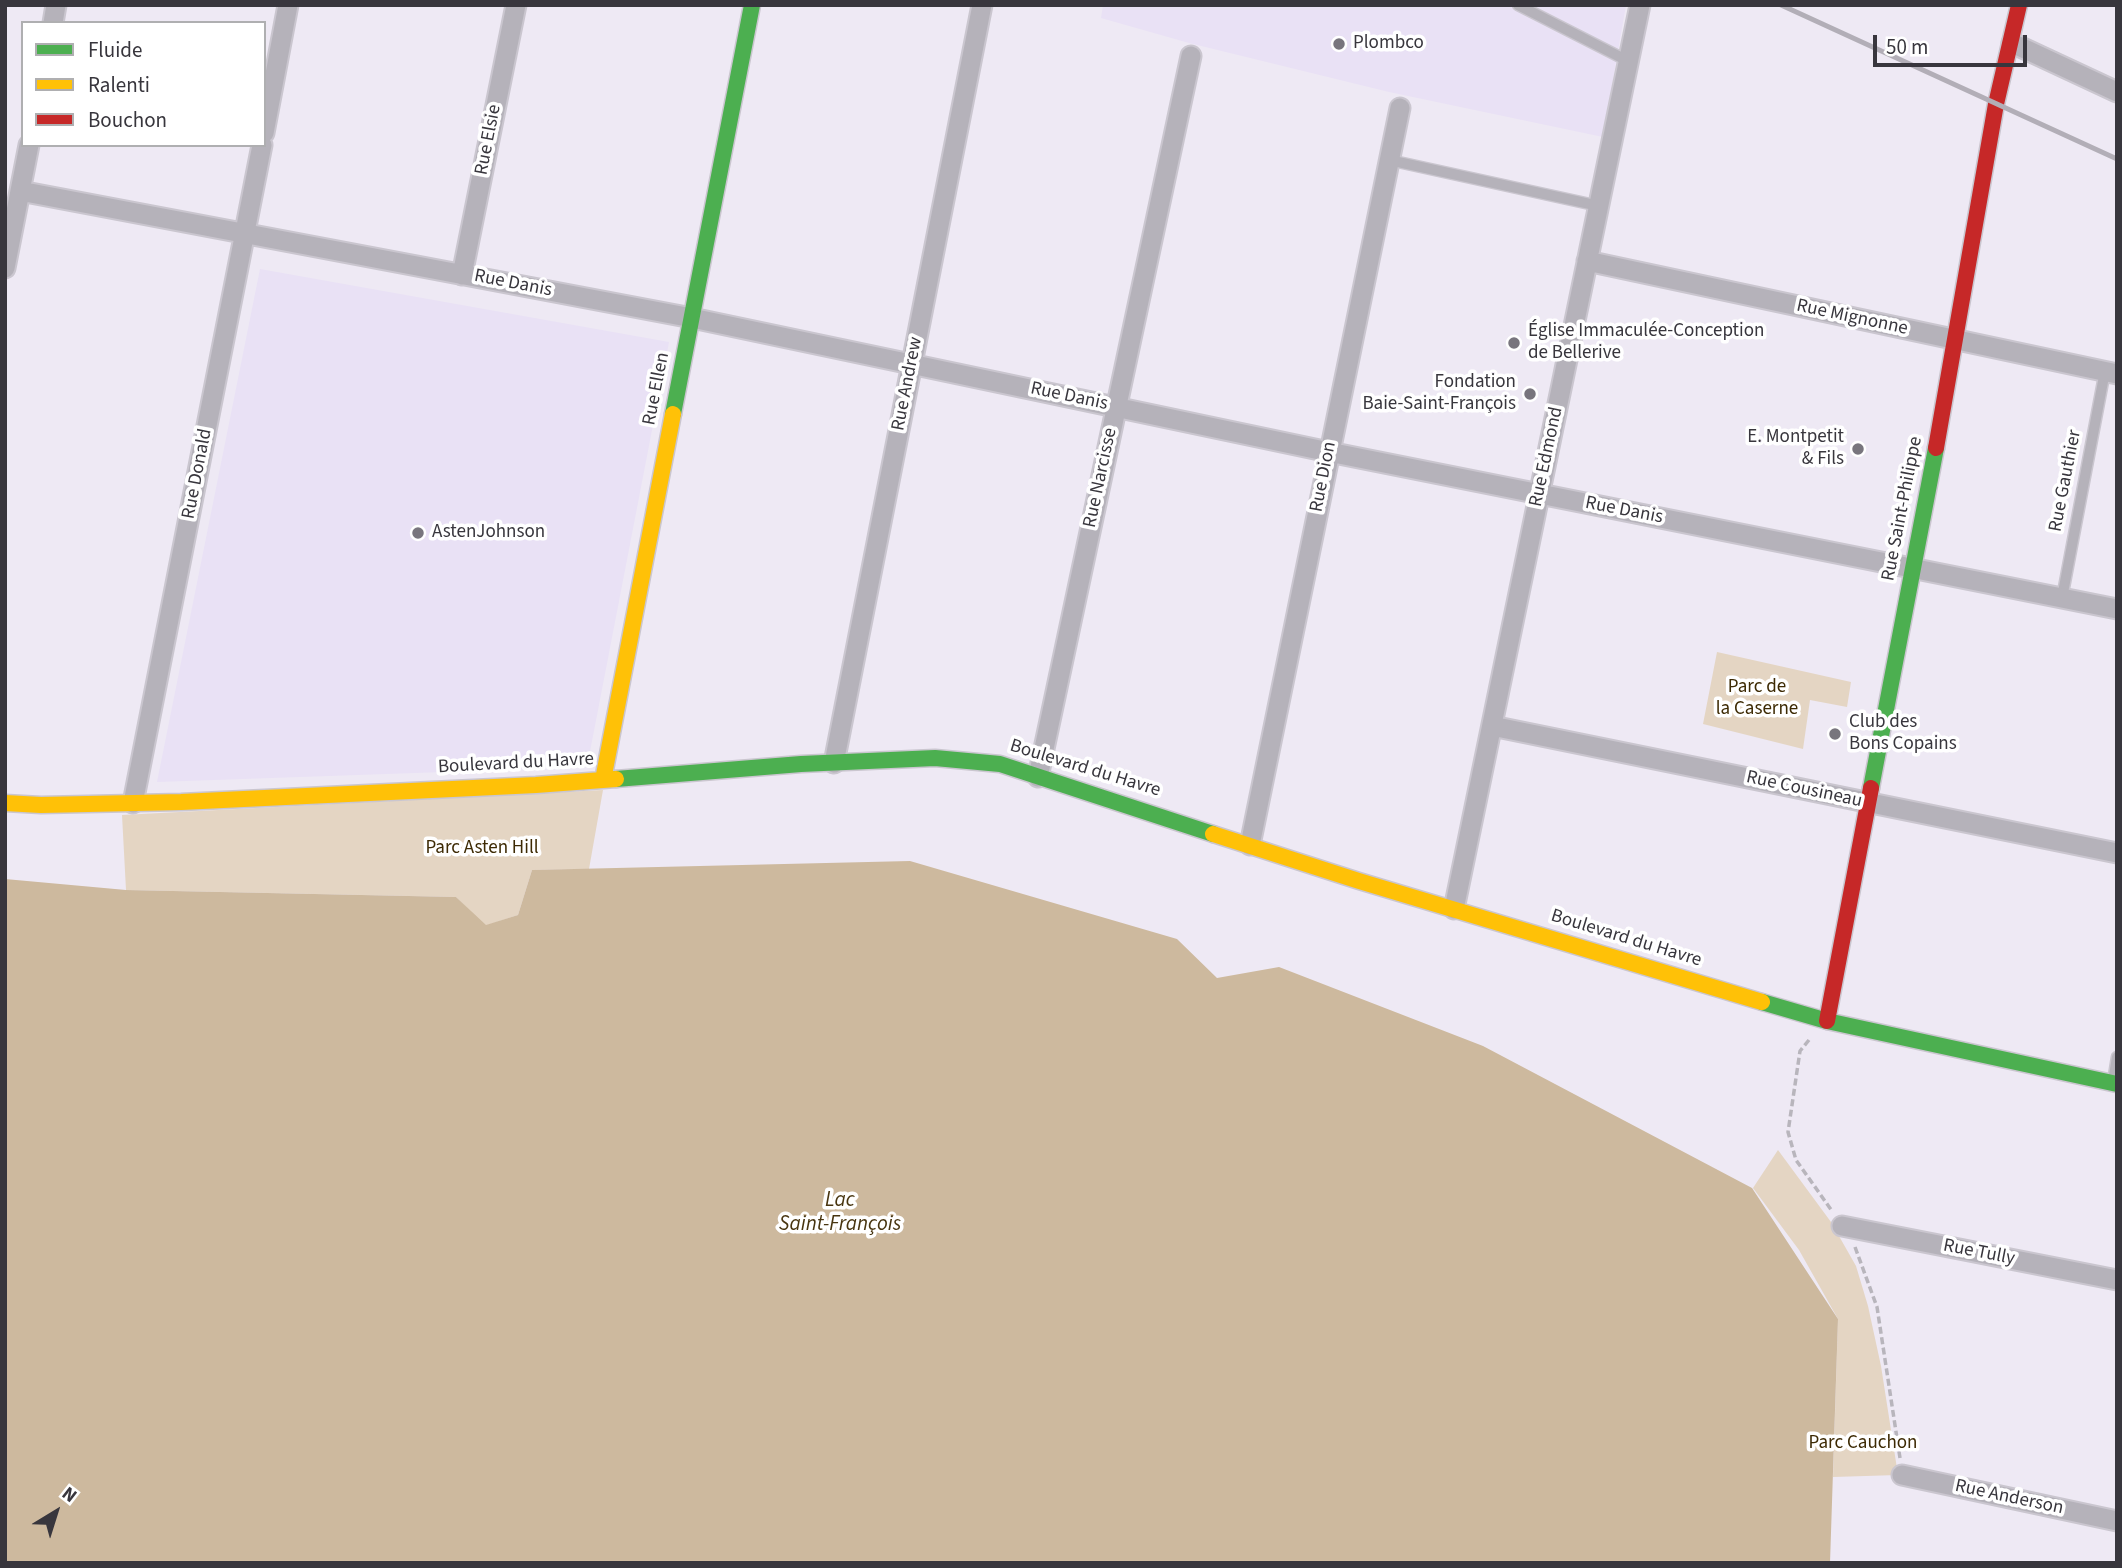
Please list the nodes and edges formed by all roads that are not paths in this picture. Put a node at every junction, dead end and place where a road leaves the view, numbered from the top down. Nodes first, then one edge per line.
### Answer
1 (288, 5) edge
2 (516, 5) edge
3 (752, 5) edge
4 (982, 5) edge
5 (1518, 5) edge
6 (1640, 5) edge
7 (2019, 5) edge
8 (2012, 43) junction
9 (1191, 56) dead end
10 (1628, 61) junction
11 (2117, 92) edge
12 (1400, 108) dead end
13 (266, 122) edge
14 (29, 147) edge
15 (262, 147) edge
16 (1389, 160) junction
17 (20, 191) junction
18 (1599, 206) junction
19 (246, 233) junction
20 (1587, 261) junction
21 (5, 268) edge
22 (462, 275) junction
23 (692, 318) junction
24 (1956, 341) junction
25 (912, 364) junction
26 (2111, 373) edge
27 (1116, 407) junction
28 (1329, 452) junction
29 (1539, 494) junction
30 (1913, 569) junction
31 (2062, 598) junction
32 (2117, 609) edge
33 (1492, 726) junction
34 (834, 763) junction
35 (1038, 777) junction
36 (603, 780) junction
37 (5, 803) edge
38 (133, 803) junction
39 (1868, 803) junction
40 (1250, 845) junction
41 (2117, 853) edge
42 (1454, 909) junction
43 (1827, 1021) junction
44 (2117, 1057) edge
45 (2115, 1083) edge
46 (1842, 1226) dead end
47 (2117, 1280) edge
48 (1902, 1475) dead end
49 (2117, 1521) edge

1 - 13 street
2 - 22 street, Rue Elsie
3 - 23 street, Rue Ellen
4 - 25 street, Rue Andrew
5 - 10 lane
6 - 10 street, Rue Edmond
7 - 8 street, Rue Saint-Philippe
8 - 11 street
8 - 24 street, Rue Saint-Philippe
9 - 27 street, Rue Narcisse
10 - 18 street, Rue Edmond
12 - 16 street, Rue Dion
14 - 17 street
15 - 19 street, Rue Donald
16 - 18 lane
16 - 28 street, Rue Dion
17 - 19 street, Rue Danis
17 - 21 street
18 - 20 street, Rue Edmond
19 - 22 street, Rue Danis
19 - 38 street, Rue Donald
20 - 24 street, Rue Mignonne
20 - 29 street, Rue Edmond
22 - 23 street, Rue Danis
23 - 25 street, Rue Danis
23 - 36 street, Rue Ellen
24 - 26 street, Rue Mignonne
24 - 30 street, Rue Saint-Philippe
25 - 27 street, Rue Danis
25 - 34 street, Rue Andrew
26 - 31 lane, Rue Gauthier
27 - 28 street, Rue Danis
27 - 35 street, Rue Narcisse
28 - 29 street, Rue Danis
28 - 40 street, Rue Dion
29 - 30 street, Rue Danis
29 - 33 street, Rue Edmond
30 - 31 street, Rue Danis
30 - 39 street, Rue Saint-Philippe
31 - 32 street, Rue Danis
33 - 39 street, Rue Cousineau
33 - 42 street, Rue Edmond
34 - 35 street, Boulevard du Havre
34 - 36 street, Boulevard du Havre
35 - 40 street, Boulevard du Havre
36 - 38 street, Boulevard du Havre
37 - 38 street, Boulevard du Havre
39 - 41 street, Rue Cousineau
39 - 43 street, Rue Saint-Philippe
40 - 42 street, Boulevard du Havre
42 - 43 street, Boulevard du Havre
43 - 45 street, Boulevard du Havre
44 - 45 lane
46 - 47 street, Rue Tully
48 - 49 street, Rue Anderson

